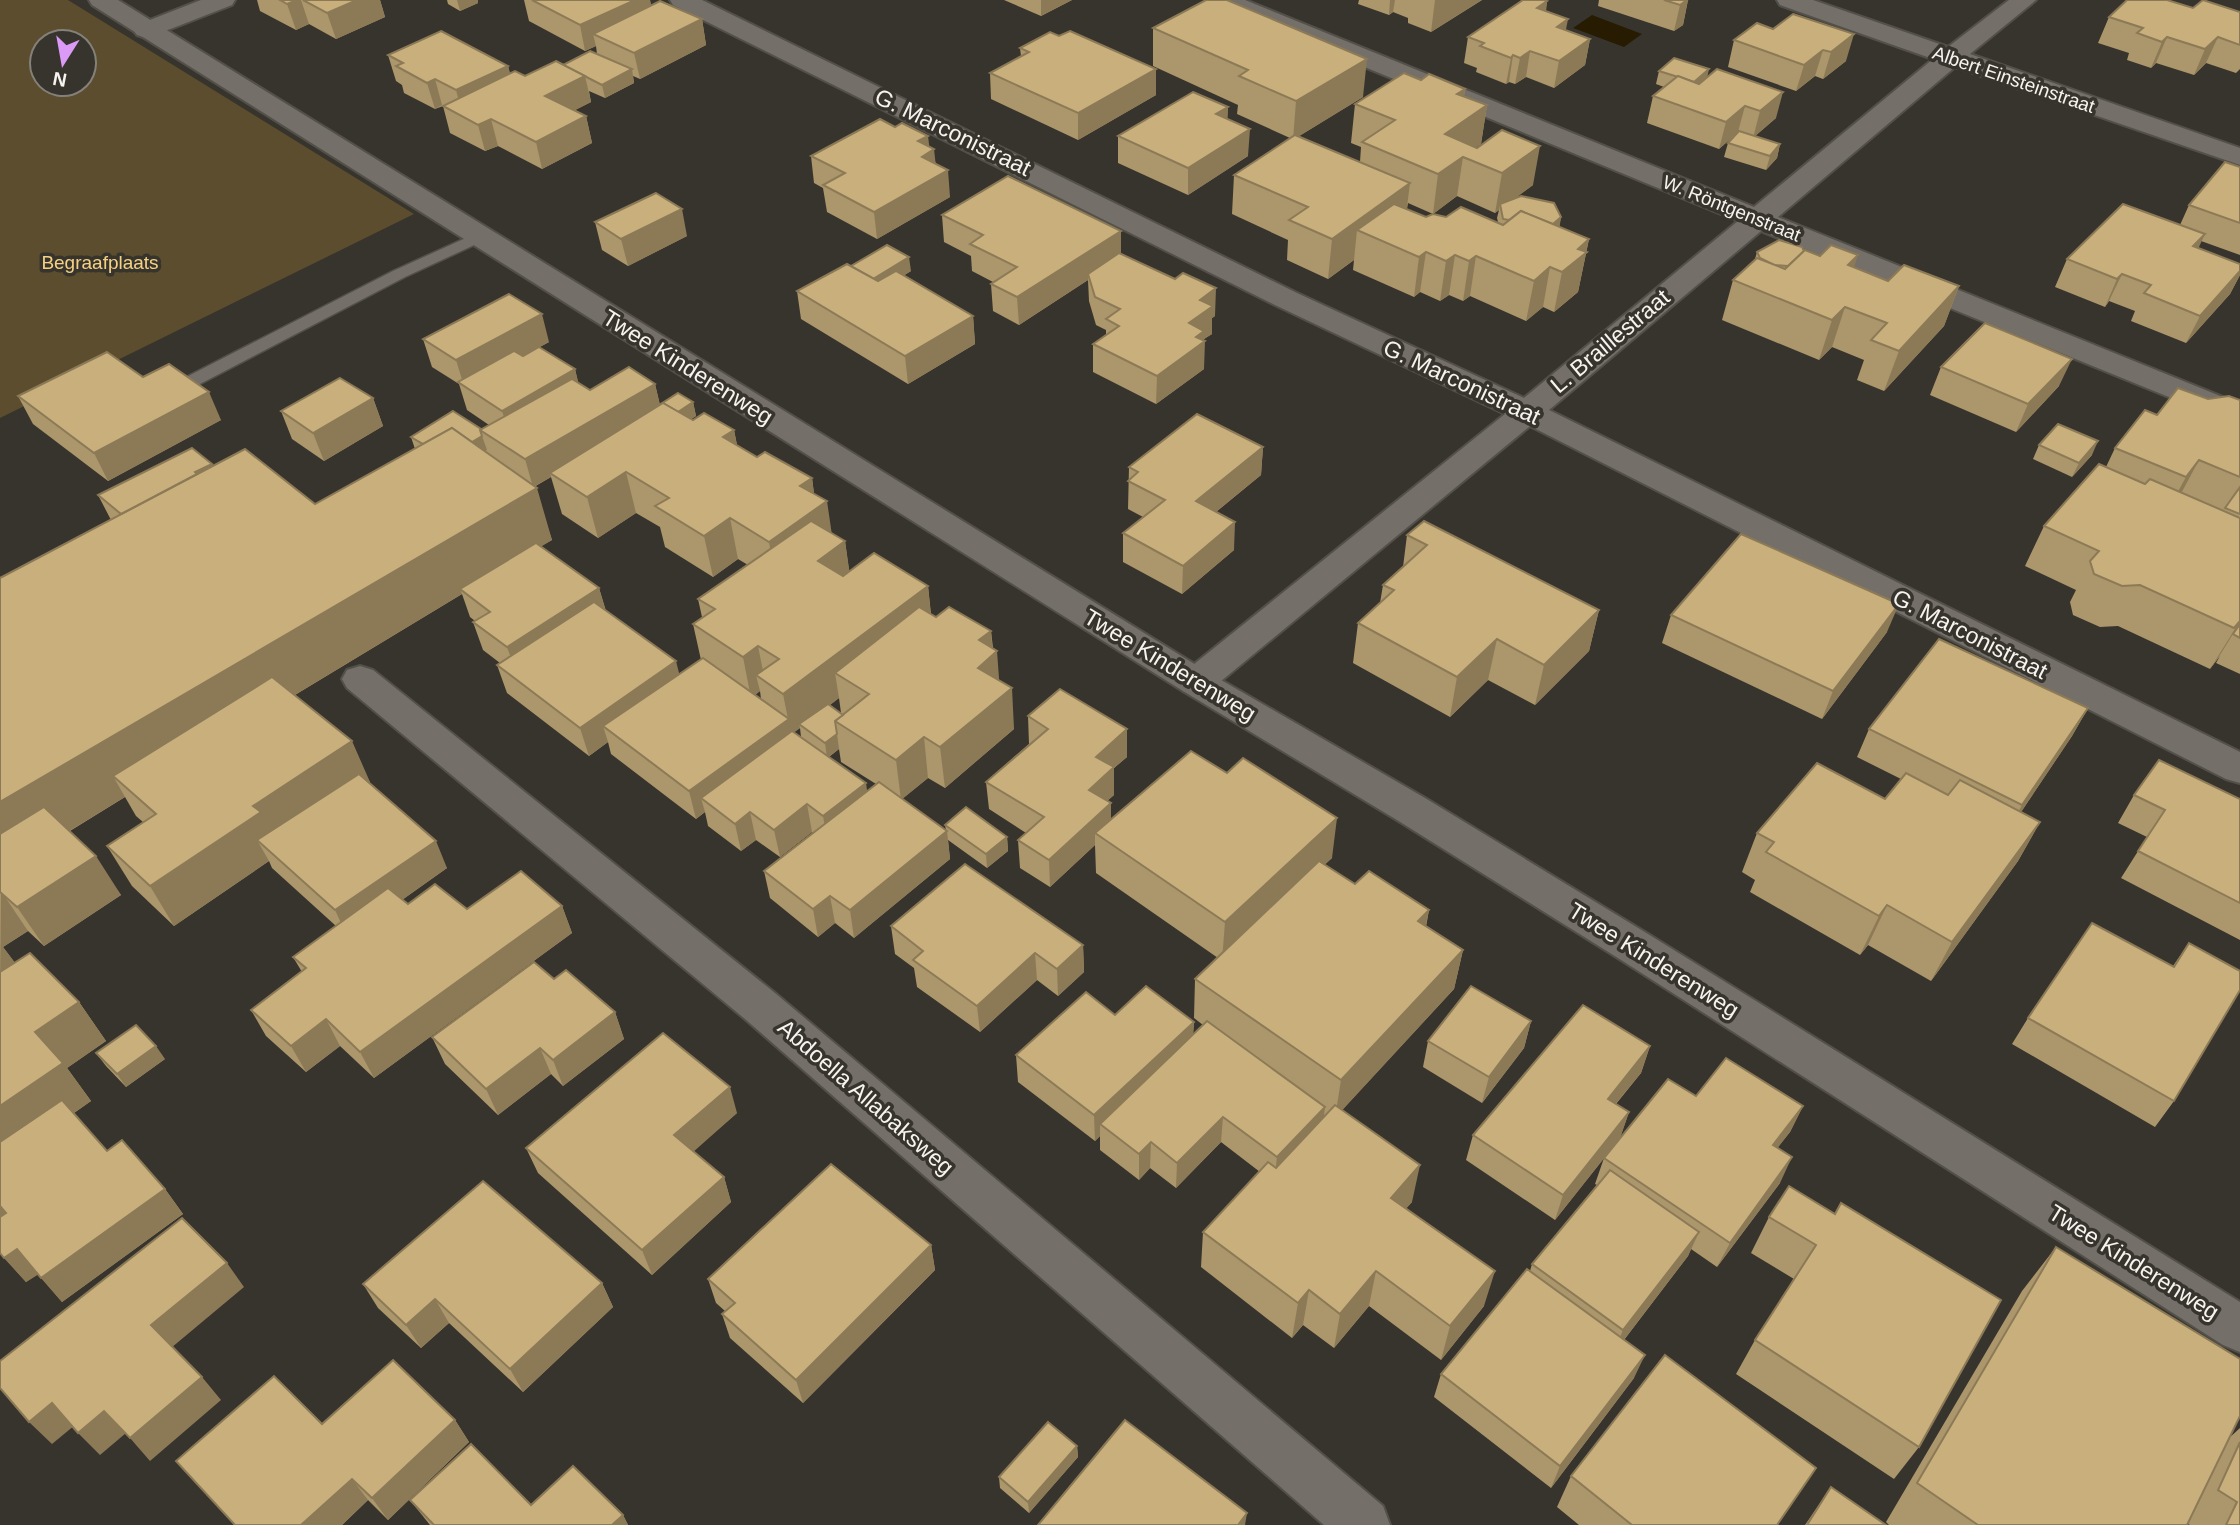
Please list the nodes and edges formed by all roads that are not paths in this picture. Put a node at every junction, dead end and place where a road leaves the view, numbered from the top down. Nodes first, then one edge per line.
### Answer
1 (101, 0) edge
2 (223, 0) edge
3 (682, 0) edge
4 (1223, 0) edge
5 (1789, 0) edge
6 (2024, 0) edge
7 (146, 30) junction
8 (1951, 57) junction
9 (2240, 158) edge
10 (1757, 219) junction
11 (479, 237) junction
12 (152, 402) edge
13 (1527, 412) junction
14 (2240, 416) edge
15 (360, 679) dead end
16 (1196, 682) junction
17 (2240, 768) edge
18 (2240, 1329) edge
19 (1364, 1525) edge

1 - 7 street, Twee Kinderenweg
2 - 7 street
3 - 13 street, G. Marconistraat
4 - 10 street, W. Röntgenstraat
5 - 8 street, Albert Einsteinstraat
6 - 8 street, L. Braillestraat
7 - 11 street, Twee Kinderenweg
8 - 9 street, Albert Einsteinstraat
8 - 10 street, L. Braillestraat
10 - 13 street, L. Braillestraat
10 - 14 street, W. Röntgenstraat
11 - 12 lane
11 - 16 street, Twee Kinderenweg
13 - 16 street, L. Braillestraat
13 - 17 street, G. Marconistraat
15 - 19 street, Abdoella Allabaksweg
16 - 18 street, Twee Kinderenweg

